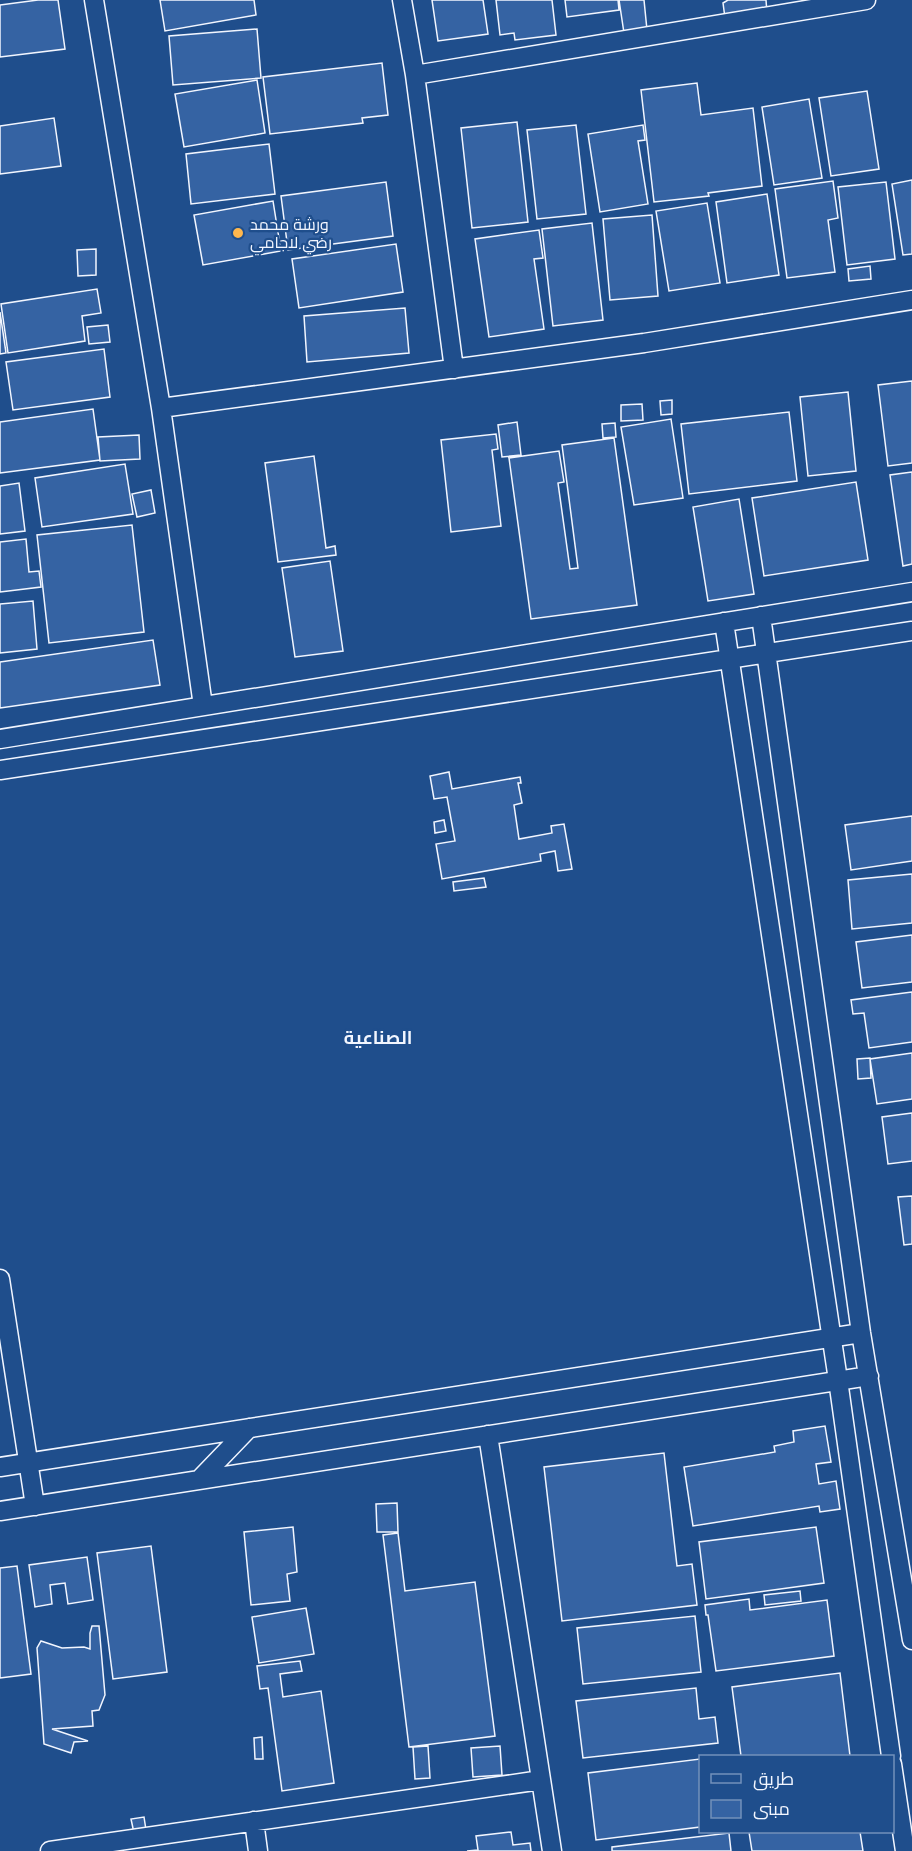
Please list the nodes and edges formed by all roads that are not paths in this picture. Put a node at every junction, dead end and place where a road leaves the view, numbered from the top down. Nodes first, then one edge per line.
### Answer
1 (94, 0) edge
2 (402, 0) edge
3 (866, 0) edge
4 (415, 75) junction
5 (912, 300) edge
6 (454, 369) junction
7 (160, 408) junction
8 (912, 592) edge
9 (761, 616) junction
10 (724, 622) junction
11 (912, 631) edge
12 (766, 653) junction
13 (729, 659) junction
14 (203, 706) junction
15 (0, 739) edge
16 (0, 770) edge
17 (0, 1279) edge
18 (861, 1333) junction
19 (831, 1338) junction
20 (869, 1376) junction
21 (838, 1380) junction
22 (249, 1428) junction
23 (488, 1435) junction
24 (28, 1463) junction
25 (0, 1467) edge
26 (199, 1480) junction
27 (35, 1506) junction
28 (0, 1511) edge
29 (912, 1640) edge
30 (891, 1755) edge
31 (894, 1777) edge
32 (541, 1780) junction
33 (254, 1821) junction
34 (50, 1851) edge
35 (258, 1851) edge
36 (552, 1851) edge
37 (905, 1851) edge

1 - 7 street
2 - 4 street
3 - 4 street
4 - 6 street
5 - 6 street
6 - 7 street
7 - 14 street
8 - 9 street
9 - 10 street
9 - 12 street
10 - 13 street
10 - 14 street
11 - 12 street
12 - 13 street
12 - 18 street
13 - 16 street
13 - 19 street
14 - 15 street
17 - 24 street
18 - 19 street
18 - 20 street
19 - 21 street
19 - 22 street
20 - 21 street
20 - 29 street
21 - 23 street
21 - 30 street
22 - 24 street
22 - 26 street
23 - 26 street
23 - 32 street
24 - 25 street
24 - 27 street
26 - 27 street
27 - 28 street
31 - 37 street
32 - 33 street
32 - 36 street
33 - 34 street
33 - 35 street

